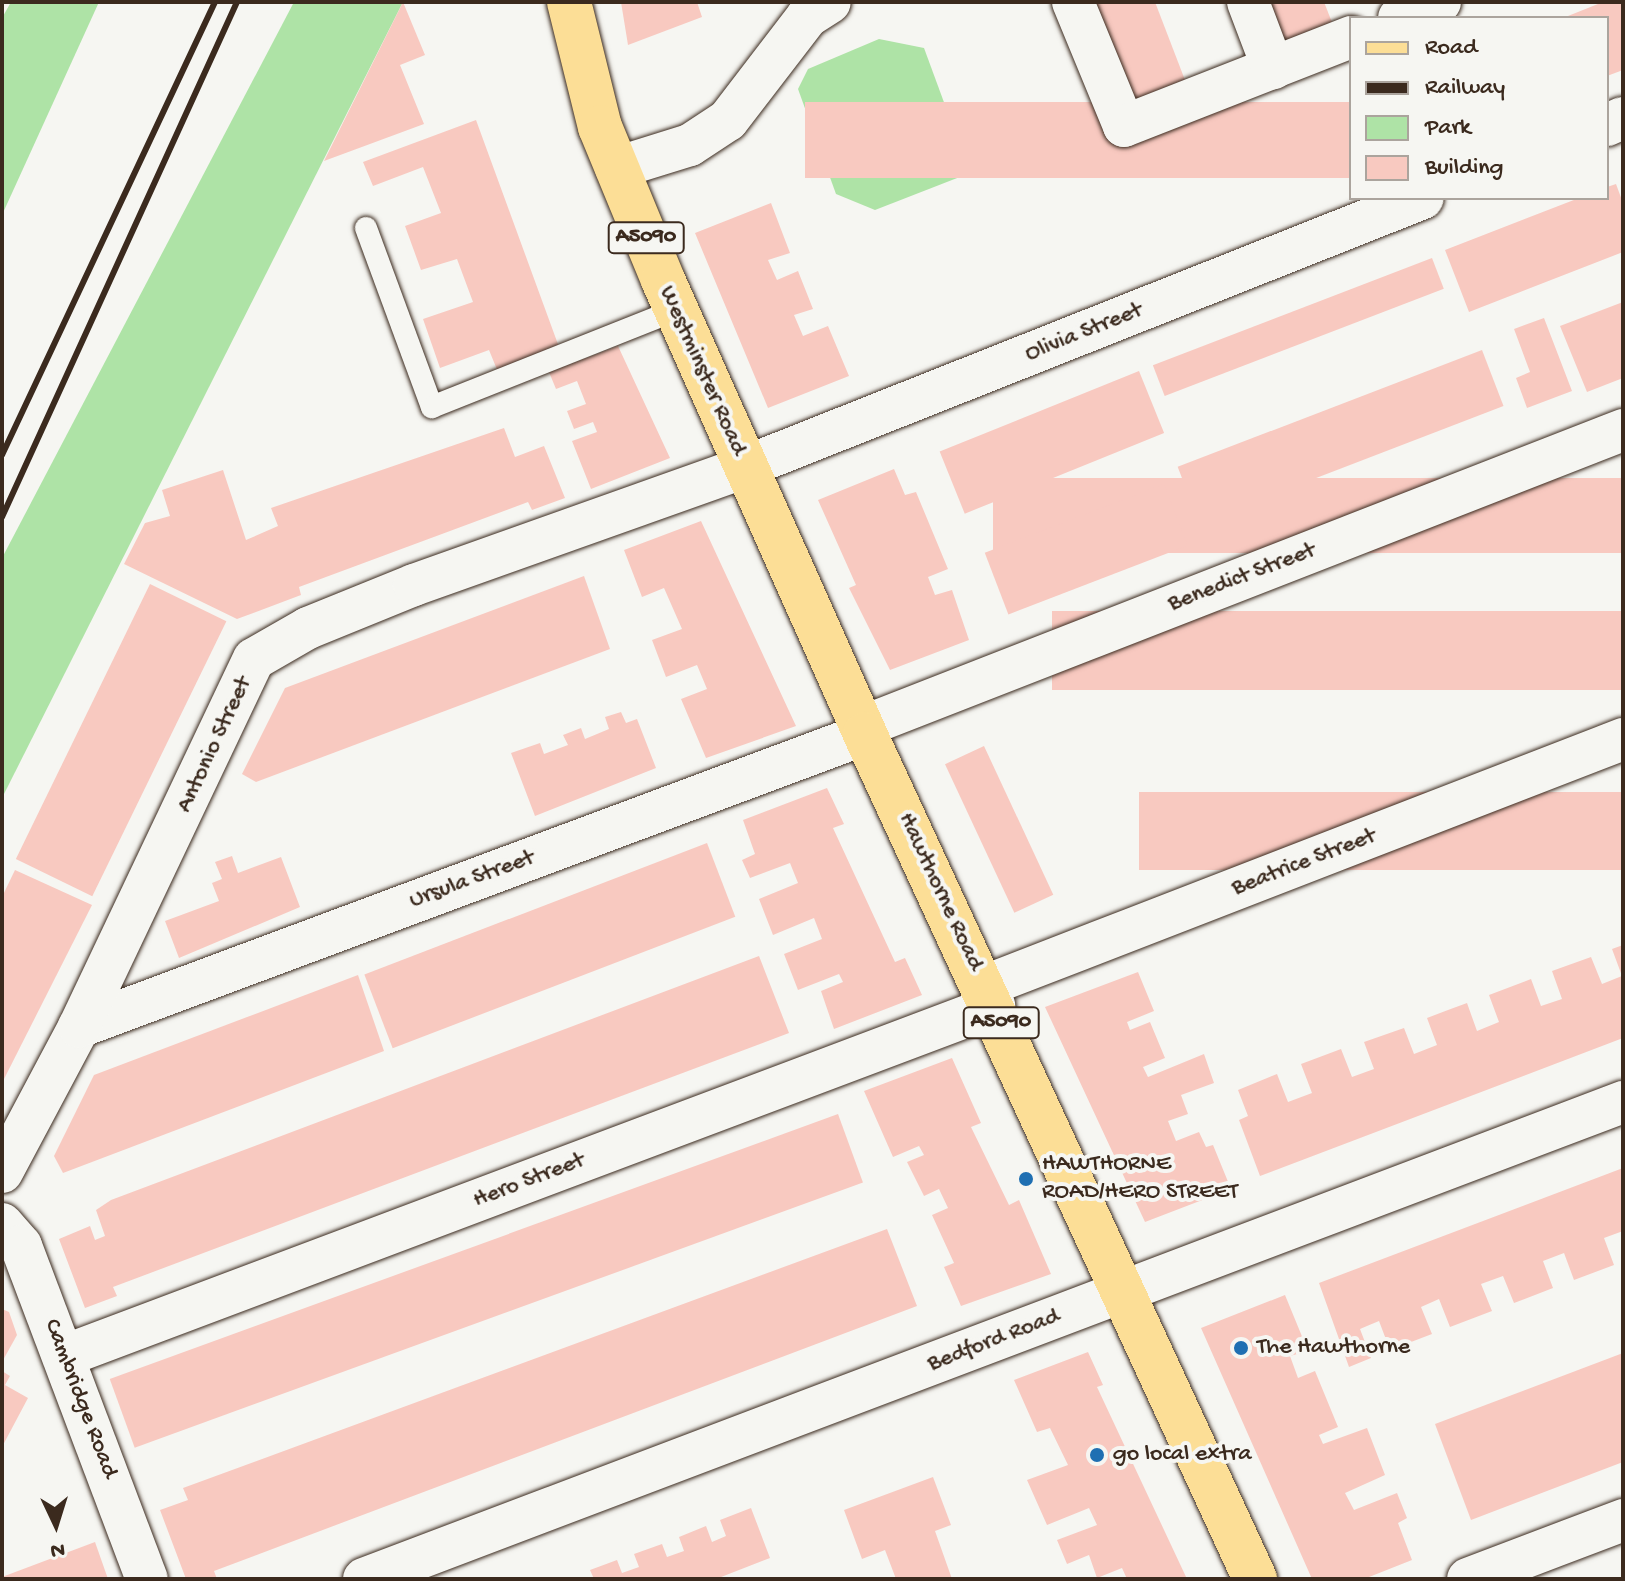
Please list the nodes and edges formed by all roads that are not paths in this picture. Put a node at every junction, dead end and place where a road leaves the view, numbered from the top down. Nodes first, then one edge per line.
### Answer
1 (569, 2) edge
2 (830, 2) edge
3 (1073, 2) edge
4 (1248, 2) edge
5 (1349, 38) edge
6 (1273, 68) junction
7 (616, 168) junction
8 (1418, 200) edge
9 (366, 228) dead end
10 (676, 310) junction
11 (1623, 430) edge
12 (745, 467) junction
13 (863, 730) junction
14 (1623, 739) edge
15 (989, 996) junction
16 (79, 1027) junction
17 (1623, 1102) edge
18 (2, 1172) edge
19 (2, 1224) edge
20 (1120, 1294) junction
21 (64, 1356) junction
22 (1623, 1520) edge
23 (147, 1579) edge
24 (364, 1579) edge
25 (1255, 1579) edge
26 (1468, 1579) edge

1 - 7 main road, Westminster Road / A5090
2 - 7 street
3 - 6 street
4 - 6 street
5 - 6 street
7 - 10 main road, Westminster Road / A5090
8 - 12 street, Olivia Street
9 - 10 lane
10 - 12 main road, Westminster Road / A5090
11 - 13 street, Benedict Street
12 - 13 main road, Hawthorne Road / A5090
12 - 16 street, Antonio Street
13 - 15 main road, Hawthorne Road / A5090
13 - 16 street, Ursula Street
14 - 15 street, Beatrice Street
15 - 20 main road, Hawthorne Road / A5090
15 - 21 street, Hero Street
16 - 18 street, Antonio Street
17 - 20 street, Bedford Road
19 - 21 street, Cambridge Road
20 - 24 street, Bedford Road
20 - 25 main road, Hawthorne Road / A5090
21 - 23 street, Cambridge Road
22 - 26 street

